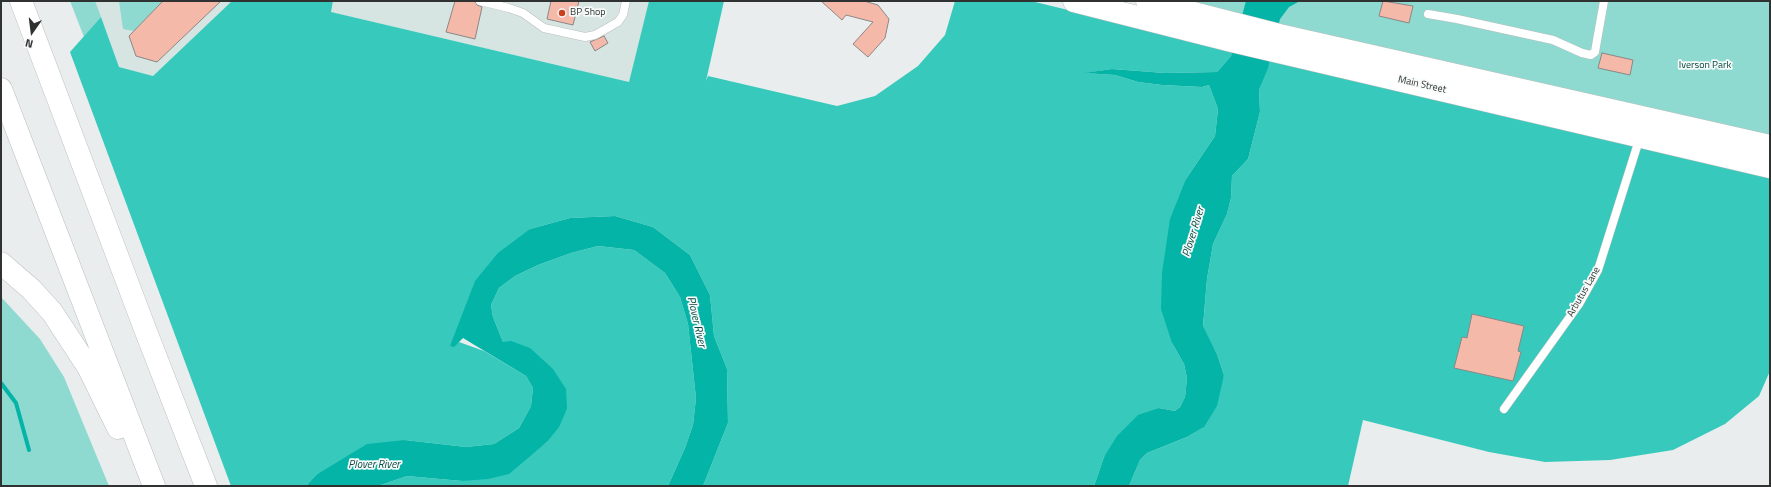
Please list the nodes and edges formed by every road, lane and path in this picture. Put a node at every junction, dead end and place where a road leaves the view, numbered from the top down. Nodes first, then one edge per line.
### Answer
1 (21, 1) edge
2 (480, 1) edge
3 (626, 1) edge
4 (1074, 1) edge
5 (1147, 1) edge
6 (1604, 1) edge
7 (1428, 14) dead end
8 (1234, 33) junction
9 (1277, 43) junction
10 (1, 89) edge
11 (1640, 137) junction
12 (1770, 146) edge
13 (1770, 167) edge
14 (1, 263) edge
15 (1504, 409) dead end
16 (141, 486) edge
17 (154, 486) edge
18 (206, 486) edge

1 - 18 main road
2 - 3 lane
4 - 8 main road, Main Street
5 - 8 main road, Main Street
6 - 7 lane
8 - 9 main road, Main Street
9 - 11 main road, Main Street
9 - 12 main road, Main Street
10 - 17 main road
11 - 13 main road, Main Street
11 - 15 lane, Arbutus Lane
14 - 16 main road

